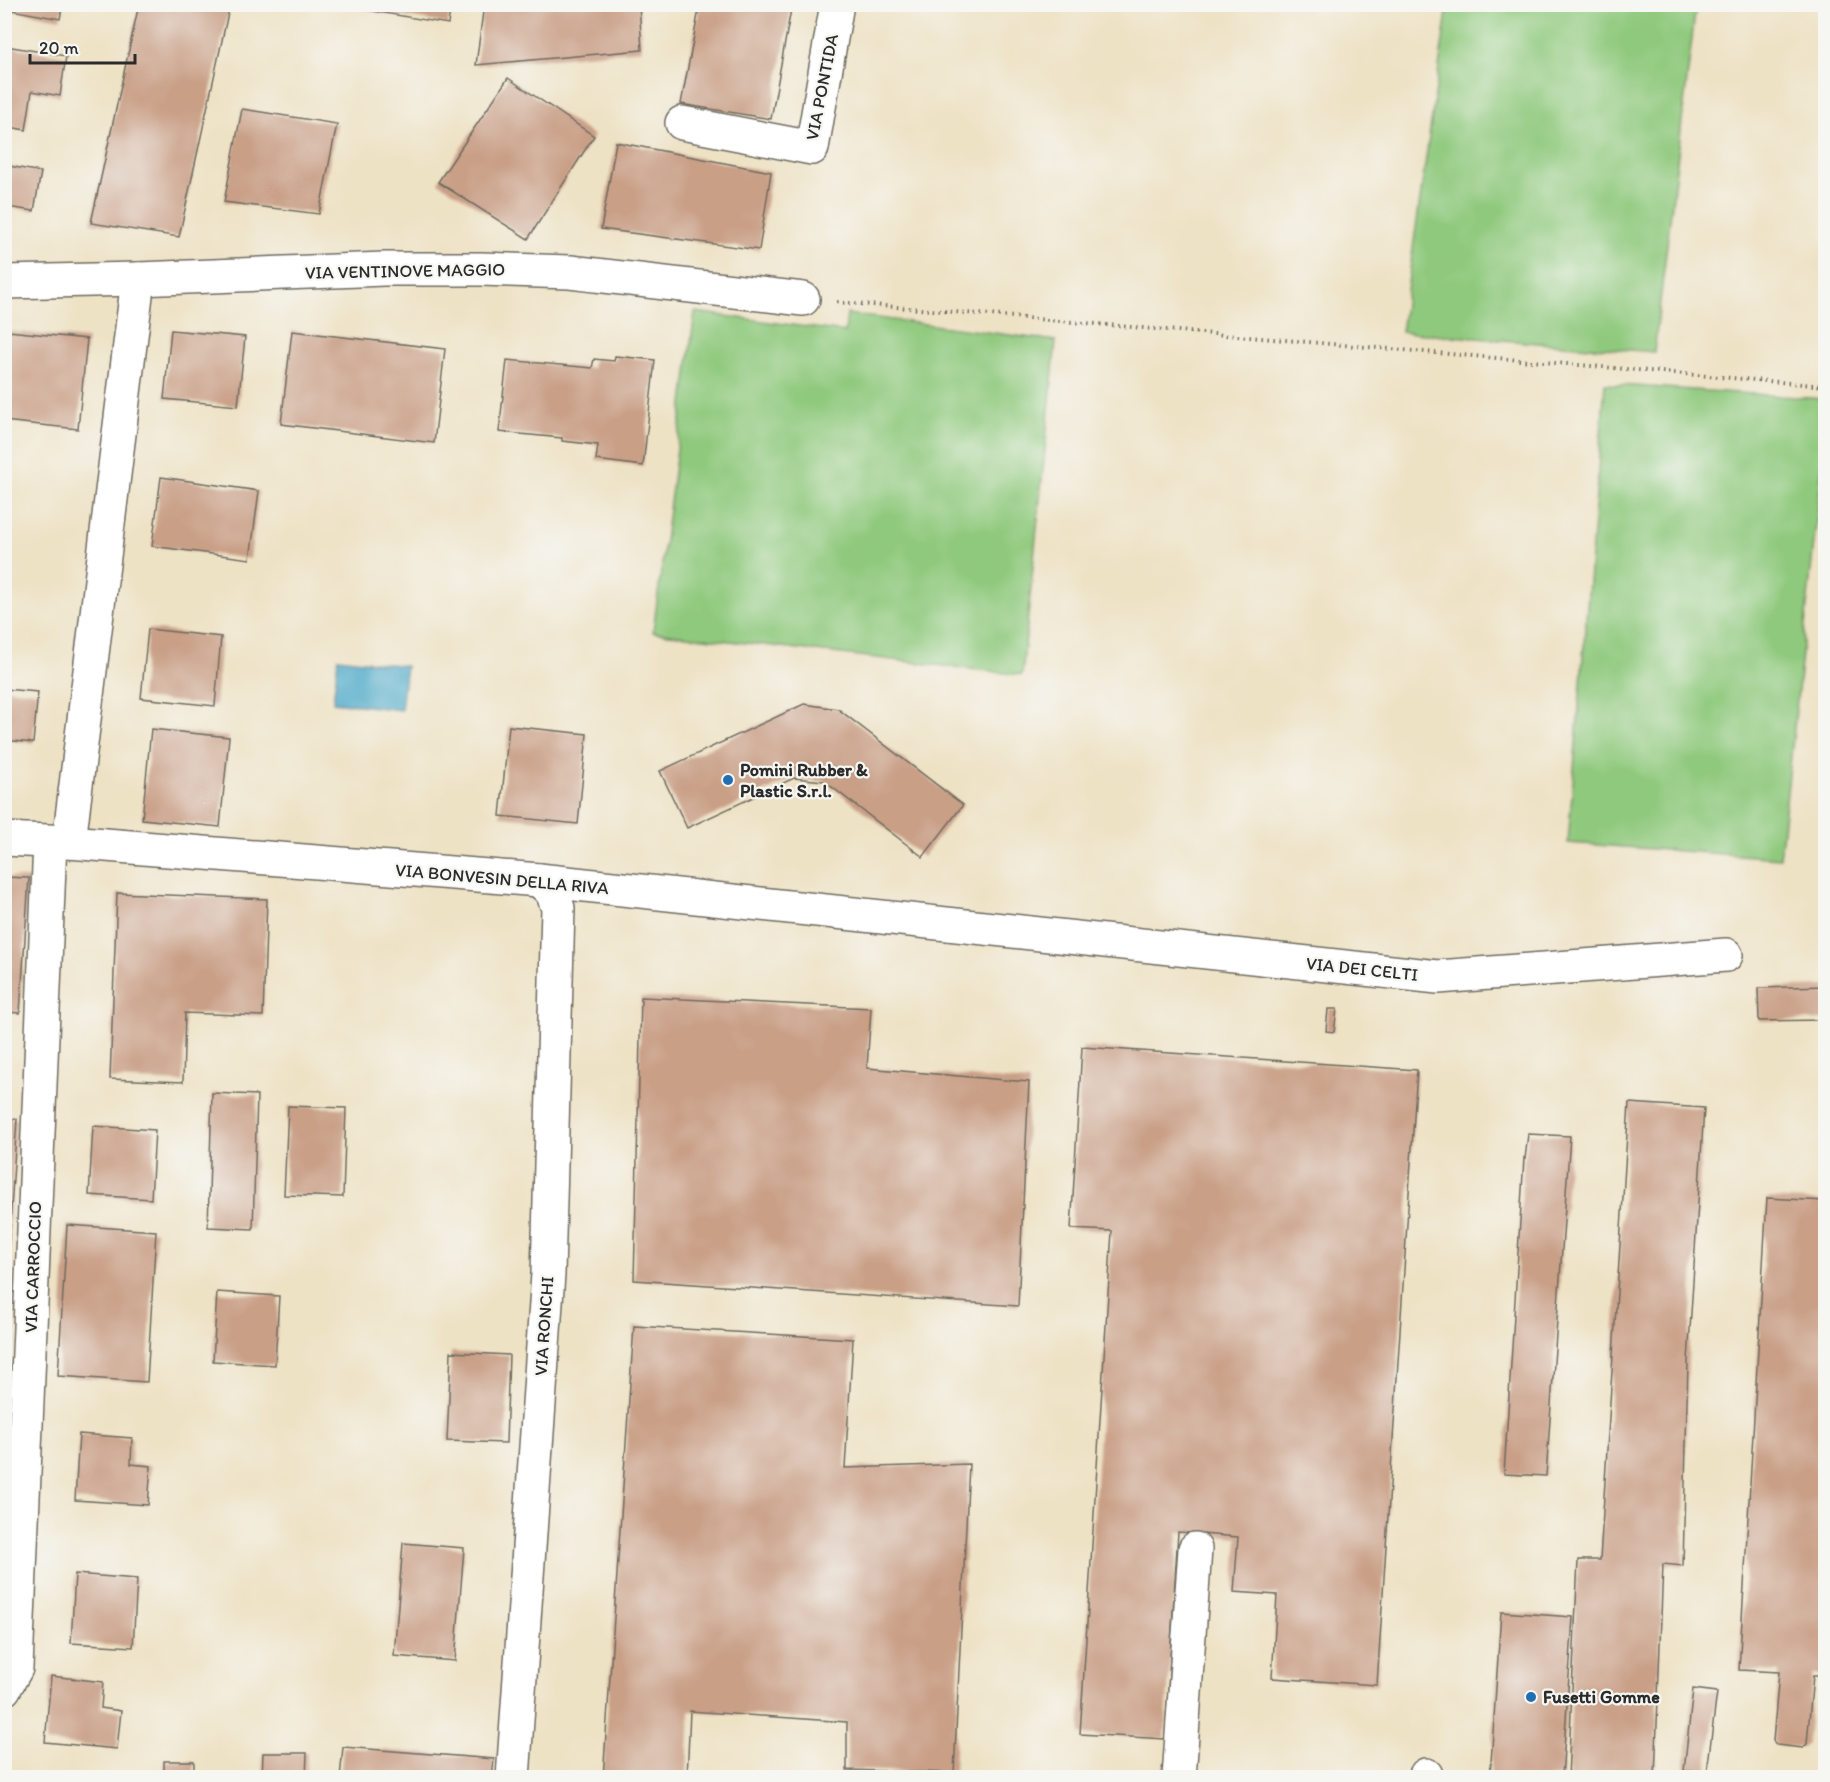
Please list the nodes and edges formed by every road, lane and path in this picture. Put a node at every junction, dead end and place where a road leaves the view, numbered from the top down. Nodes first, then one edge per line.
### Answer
1 (837, 4) edge
2 (682, 123) dead end
3 (138, 279) junction
4 (4, 282) edge
5 (804, 299) joint
6 (1826, 386) edge
7 (4, 839) edge
8 (60, 842) junction
9 (539, 880) junction
10 (999, 930) joint
11 (1726, 955) dead end
12 (1195, 1549) dead end
13 (4, 1689) edge
14 (513, 1778) edge
15 (1179, 1778) edge

1 - 2 street, VIA PONTIDA
3 - 4 street, VIA VENTINOVE MAGGIO
3 - 5 street, VIA VENTINOVE MAGGIO
3 - 8 street, VIA CARROCCIO
5 - 6 path
7 - 8 street, VIA BONVESIN DELLA RIVA
8 - 9 street, VIA BONVESIN DELLA RIVA
8 - 13 street, VIA CARROCCIO
9 - 10 street, VIA BONVESIN DELLA RIVA
9 - 14 street, VIA RONCHI
10 - 11 street, VIA DEI CELTI
12 - 15 street

